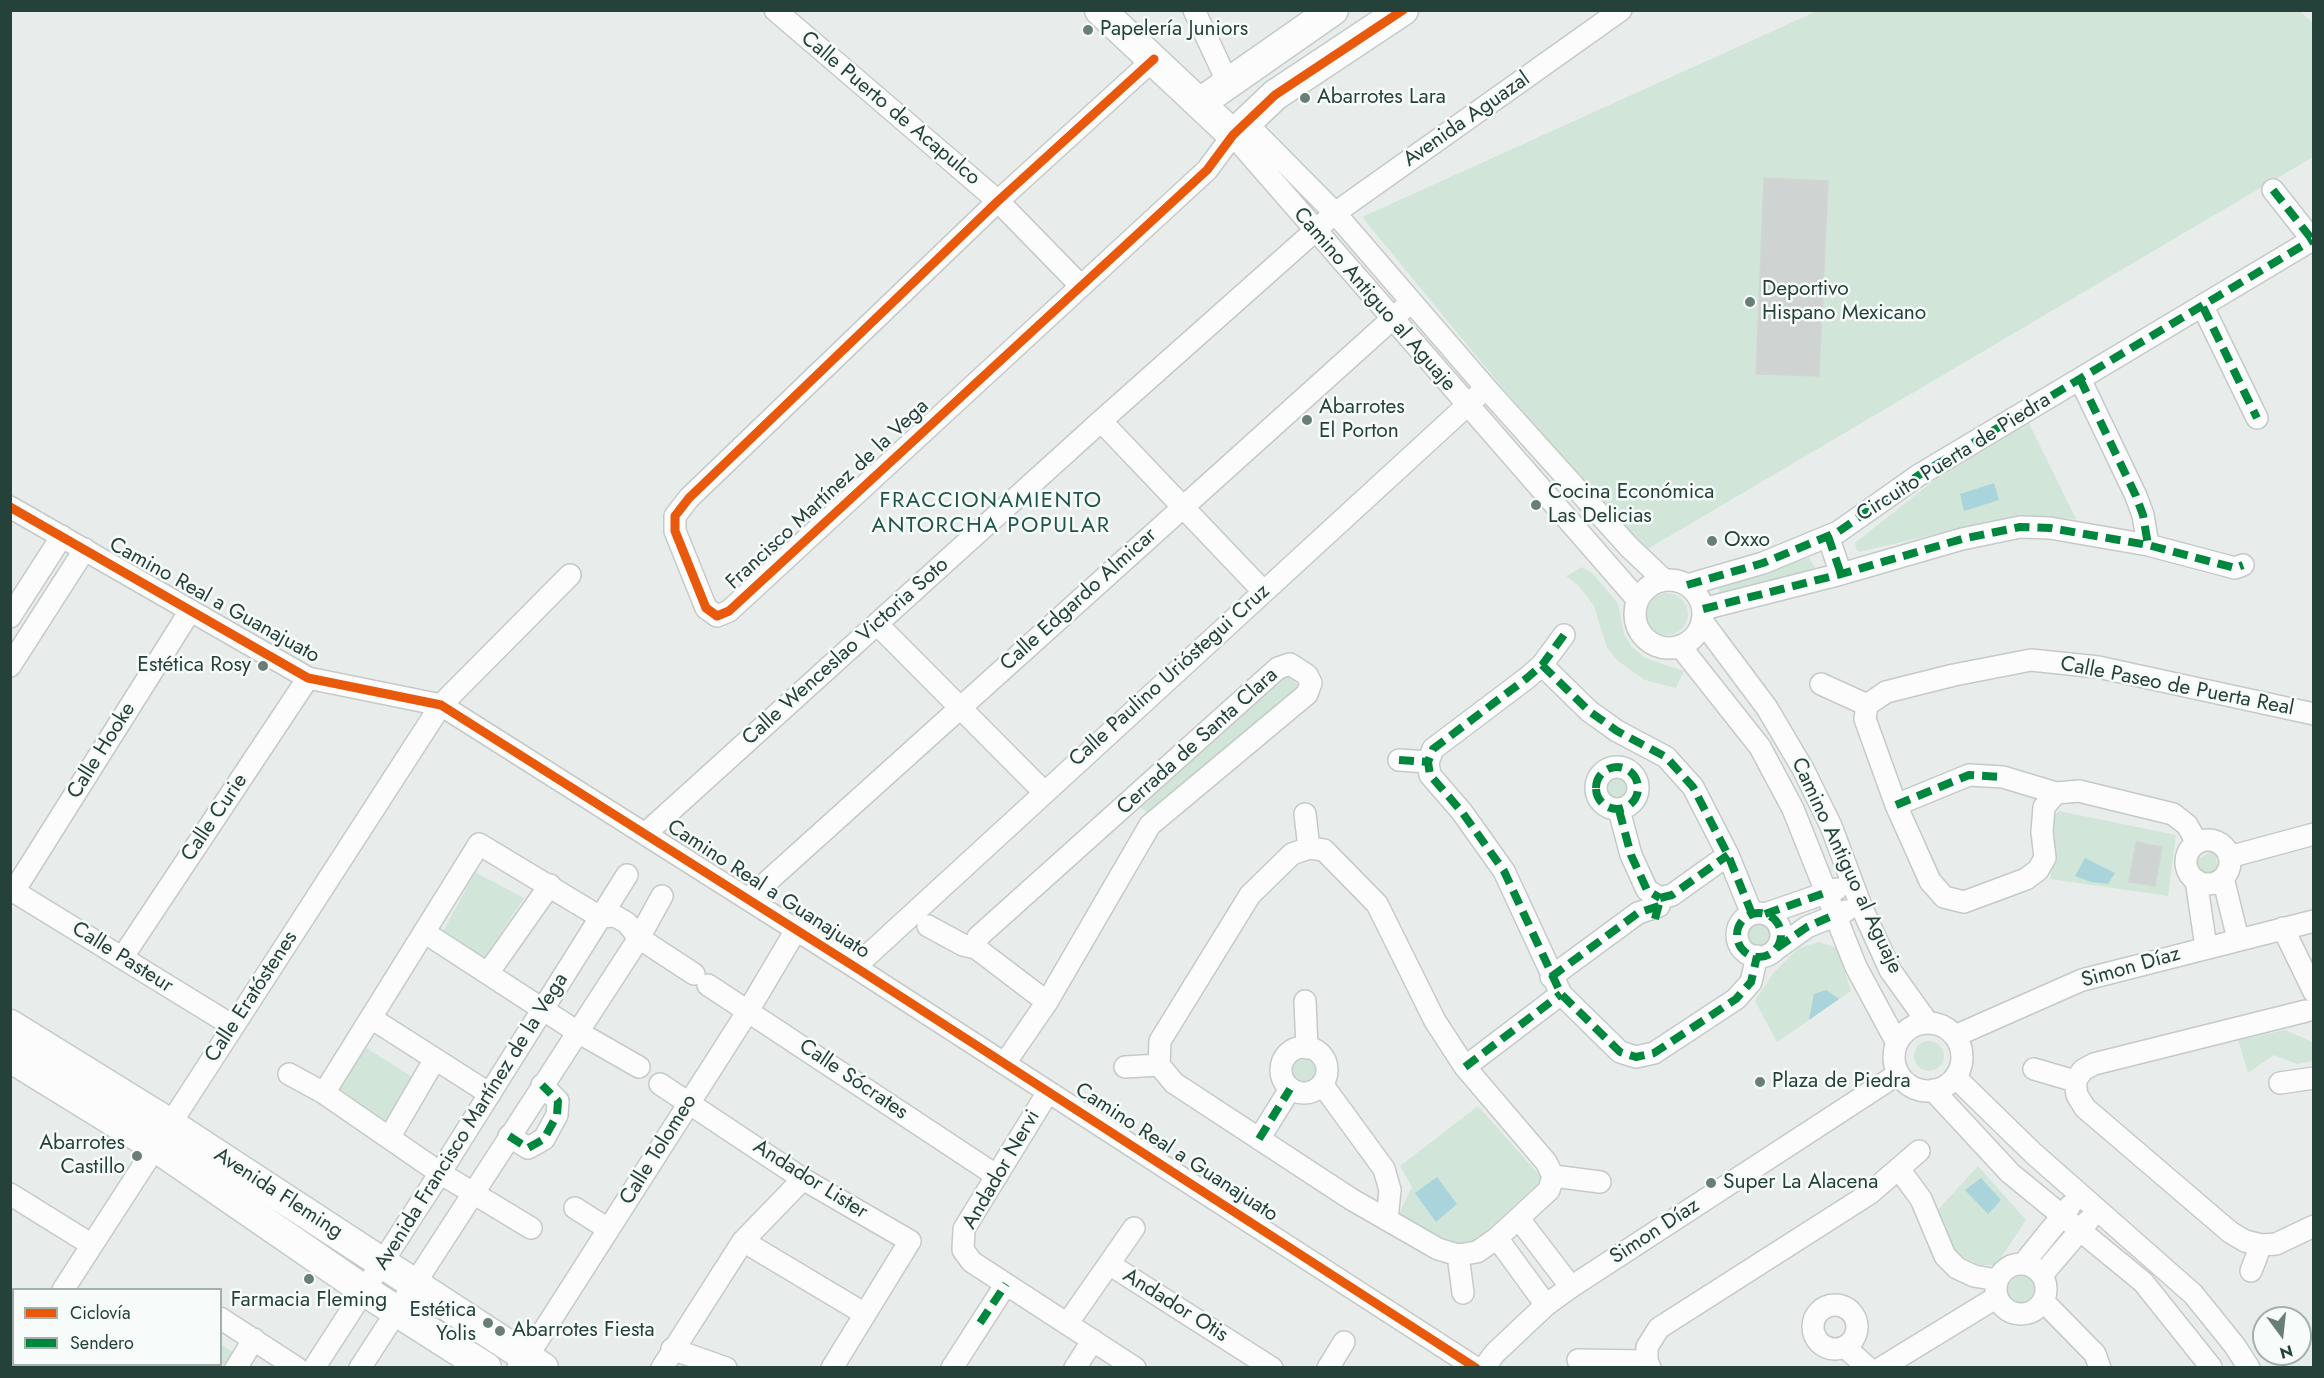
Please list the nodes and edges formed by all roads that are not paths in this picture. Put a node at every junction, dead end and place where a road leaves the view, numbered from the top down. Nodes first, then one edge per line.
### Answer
1 (774, 10) edge
2 (1100, 10) edge
3 (1131, 10) edge
4 (1194, 10) edge
5 (1403, 10) edge
6 (1621, 10) edge
7 (1329, 12) edge
8 (1154, 59) junction
9 (1215, 93) junction
10 (1239, 128) junction
11 (2273, 190) dead end
12 (998, 201) junction
13 (1335, 213) junction
14 (1315, 231) junction
15 (2313, 241) edge
16 (1080, 285) junction
17 (1411, 302) junction
18 (2203, 307) junction
19 (1392, 321) junction
20 (2080, 379) junction
21 (1486, 388) junction
22 (1466, 406) junction
23 (2257, 418) dead end
24 (1101, 421) junction
25 (10, 507) edge
26 (1183, 507) junction
27 (62, 536) junction
28 (1828, 537) junction
29 (2148, 544) junction
30 (85, 549) junction
31 (2243, 565) dead end
32 (1841, 574) junction
33 (570, 575) dead end
34 (1664, 580) junction
35 (1687, 585) junction
36 (1263, 591) junction
37 (1638, 600) junction
38 (190, 611) junction
39 (1703, 615) junction
40 (10, 617) edge
41 (877, 624) junction
42 (1564, 635) dead end
43 (1680, 646) junction
44 (1542, 665) junction
45 (10, 666) edge
46 (308, 678) junction
47 (1821, 684) dead end
48 (441, 705) junction
49 (1867, 705) junction
50 (960, 708) junction
51 (2313, 714) edge
52 (1399, 760) dead end
53 (1428, 762) junction
54 (1043, 791) junction
55 (2056, 793) junction
56 (1128, 804) junction
57 (1896, 805) junction
58 (1619, 810) dead end
59 (1305, 814) dead end
60 (1150, 825) junction
61 (646, 834) junction
62 (2313, 834) edge
63 (2197, 843) junction
64 (1309, 848) junction
65 (1728, 855) junction
66 (2229, 857) junction
67 (627, 875) dead end
68 (2223, 878) junction
69 (2196, 880) junction
70 (1852, 884) junction
71 (550, 885) junction
72 (12, 890) edge
73 (1826, 893) junction
74 (662, 896) dead end
75 (748, 899) junction
76 (1861, 906) junction
77 (1658, 907) junction
78 (1758, 914) junction
79 (1834, 915) junction
80 (600, 917) junction
81 (2313, 921) edge
82 (928, 926) dead end
83 (2283, 928) junction
84 (796, 930) junction
85 (424, 932) junction
86 (639, 938) junction
87 (2238, 939) junction
88 (2205, 947) junction
89 (976, 948) junction
90 (1766, 953) junction
91 (122, 958) junction
92 (855, 967) junction
93 (488, 973) junction
94 (1556, 985) junction
95 (1305, 1001) dead end
96 (1047, 1002) junction
97 (2311, 1005) edge
98 (543, 1009) junction
99 (748, 1011) junction
100 (371, 1018) junction
101 (1928, 1023) junction
102 (10, 1024) edge
103 (233, 1026) junction
104 (576, 1031) junction
105 (1955, 1036) junction
106 (1897, 1043) junction
107 (1307, 1047) junction
108 (10, 1057) edge
109 (435, 1059) junction
110 (1005, 1063) junction
111 (1159, 1065) junction
112 (1125, 1066) dead end
113 (639, 1067) dead end
114 (1465, 1067) junction
115 (2034, 1069) dead end
116 (289, 1074) dead end
117 (1898, 1074) junction
118 (1955, 1077) junction
119 (2313, 1078) edge
120 (2074, 1081) junction
121 (2280, 1083) dead end
122 (542, 1084) junction
123 (660, 1084) dead end
124 (1322, 1084) junction
125 (1290, 1089) junction
126 (1933, 1090) junction
127 (1048, 1092) junction
128 (324, 1093) junction
129 (490, 1094) junction
130 (688, 1103) junction
131 (163, 1135) junction
132 (509, 1136) junction
133 (389, 1138) junction
134 (1259, 1139) junction
135 (1919, 1151) dead end
136 (1899, 1169) junction
137 (440, 1173) junction
138 (997, 1176) junction
139 (1553, 1176) junction
140 (803, 1179) junction
141 (1600, 1182) dead end
142 (473, 1193) junction
143 (10, 1194) edge
144 (2080, 1195) junction
145 (575, 1208) dead end
146 (2098, 1210) junction
147 (2061, 1216) junction
148 (1519, 1219) junction
149 (1387, 1220) junction
150 (2313, 1226) edge
151 (531, 1228) dead end
152 (1134, 1228) dead end
153 (608, 1229) junction
154 (2080, 1231) junction
155 (1497, 1238) junction
156 (744, 1241) junction
157 (92, 1245) junction
158 (2261, 1245) junction
159 (1458, 1255) junction
160 (384, 1262) junction
161 (1108, 1264) junction
162 (2023, 1264) junction
163 (2161, 1264) junction
164 (2251, 1271) dead end
165 (2042, 1275) junction
166 (417, 1282) junction
167 (2143, 1282) junction
168 (1005, 1284) junction
169 (1571, 1287) junction
170 (64, 1288) edge
171 (1997, 1289) junction
172 (365, 1291) junction
173 (1463, 1293) dead end
174 (2043, 1301) junction
175 (1546, 1305) junction
176 (396, 1311) junction
177 (865, 1314) junction
178 (222, 1319) edge
179 (1067, 1324) junction
180 (254, 1339) junction
181 (1093, 1340) junction
182 (1344, 1342) dead end
183 (1845, 1347) dead end
184 (672, 1349) junction
185 (1578, 1359) dead end
186 (529, 1364) edge
187 (1649, 1364) edge
188 (2211, 1367) edge
189 (236, 1368) edge
190 (297, 1368) edge
191 (314, 1368) edge
192 (360, 1368) edge
193 (486, 1368) edge
194 (662, 1368) edge
195 (726, 1368) edge
196 (832, 1368) edge
197 (952, 1368) edge
198 (1075, 1368) edge
199 (1135, 1368) edge
200 (1272, 1368) edge
201 (1328, 1368) edge
202 (1476, 1368) edge
203 (1485, 1368) edge
204 (1868, 1368) edge
205 (1881, 1368) edge
206 (2100, 1368) edge
207 (2249, 1368) edge

1 - 12 street, Calle Puerto de Acapulco
2 - 8 street, Camino Antiguo al Aguaje
3 - 9 street, Camino Antiguo al Aguaje
4 - 9 street
5 - 10 street
6 - 13 street, Avenida Aguazal
7 - 9 street
8 - 9 street, Camino Antiguo al Aguaje
8 - 12 street, Francisco Martínez de la Vega
9 - 10 street, Camino Antiguo al Aguaje
10 - 13 street, Camino Antiguo al Aguaje
10 - 14 street, Camino Antiguo al Aguaje
10 - 16 street, Francisco Martínez de la Vega
11 - 15 street, Circuito Puerta de Piedra
12 - 16 street, Calle Puerto de Acapulco
12 - 16 street, Francisco Martínez de la Vega
13 - 14 street, Avenida Aguazal
13 - 17 street, Camino Antiguo al Aguaje
14 - 19 street, Camino Antiguo al Aguaje
14 - 24 street, Calle Wenceslao Victoria Soto
15 - 18 street, Circuito Puerta de Piedra
17 - 19 street, Calle Edgardo Almicar
17 - 21 street, Camino Antiguo al Aguaje
18 - 20 street, Circuito Puerta de Piedra
18 - 23 street
19 - 22 street, Camino Antiguo al Aguaje
19 - 26 street, Calle Edgardo Almicar
20 - 28 street, Circuito Puerta de Piedra
20 - 29 street
21 - 22 street, Calle Paulino Urióstegui Cruz
21 - 34 street, Camino Antiguo al Aguaje
22 - 36 street, Calle Paulino Urióstegui Cruz
22 - 37 street, Camino Antiguo al Aguaje
24 - 26 street
24 - 41 street, Calle Wenceslao Victoria Soto
25 - 27 street, Camino Real a Guanajuato
26 - 36 street
26 - 50 street, Calle Edgardo Almicar
27 - 30 street, Camino Real a Guanajuato
27 - 40 street
28 - 32 street
28 - 35 street, Circuito Puerta de Piedra
29 - 31 street
29 - 32 street
30 - 38 street, Camino Real a Guanajuato
30 - 45 street
32 - 39 street
33 - 48 street, Calle Eratóstenes
34 - 35 street
34 - 37 street
35 - 39 street
36 - 54 street, Calle Paulino Urióstegui Cruz
37 - 43 street
38 - 46 street, Camino Real a Guanajuato
38 - 72 street, Calle Hooke
39 - 43 street
39 - 70 street, Camino Antiguo al Aguaje
41 - 50 street
41 - 61 street, Calle Wenceslao Victoria Soto
42 - 44 street
43 - 73 street, Camino Antiguo al Aguaje
44 - 53 street
44 - 65 street
46 - 48 street, Camino Real a Guanajuato
46 - 91 street, Calle Curie
47 - 49 street
48 - 61 street, Camino Real a Guanajuato
48 - 103 street, Calle Eratóstenes
49 - 51 street, Calle Paseo de Puerta Real
49 - 57 street
50 - 54 street
50 - 75 street, Calle Edgardo Almicar
52 - 53 street
53 - 94 street
54 - 92 street, Calle Paulino Urióstegui Cruz
55 - 57 street
55 - 57 street
55 - 63 street
56 - 60 street
56 - 60 street, Cerrada de Santa Clara
56 - 89 street, Cerrada de Santa Clara
58 - 77 street
59 - 64 street
60 - 96 street, Cerrada de Santa Clara
61 - 75 street, Camino Real a Guanajuato
62 - 66 street
63 - 66 street
63 - 69 street
64 - 111 street
64 - 114 street
65 - 77 street
65 - 78 street
66 - 68 street
67 - 80 street, Avenida Francisco Martínez de la Vega
68 - 69 street
68 - 87 street
69 - 88 street
70 - 73 street
70 - 76 street, Camino Antiguo al Aguaje
71 - 80 street, Calle Sócrates
71 - 85 street, Calle Sócrates
71 - 93 street
72 - 91 street, Calle Pasteur
73 - 78 street
73 - 79 street, Camino Antiguo al Aguaje
74 - 86 street, Avenida Francisco Martínez de la Vega
75 - 84 street, Camino Real a Guanajuato
76 - 79 street
76 - 101 street, Camino Antiguo al Aguaje
77 - 94 street
78 - 90 street
78 - 90 street
79 - 90 street
79 - 106 street, Camino Antiguo al Aguaje
80 - 86 street, Calle Sócrates
80 - 98 street, Avenida Francisco Martínez de la Vega
81 - 83 street, Simon Díaz
82 - 89 street
83 - 87 street, Simon Díaz
83 - 97 street
84 - 92 street, Camino Real a Guanajuato
84 - 99 street, Calle Tolomeo
85 - 93 street
85 - 100 street
86 - 99 street, Calle Sócrates
86 - 104 street, Avenida Francisco Martínez de la Vega
87 - 88 street, Simon Díaz
88 - 105 street, Simon Díaz
89 - 96 street
90 - 94 street
91 - 103 street, Calle Pasteur
92 - 110 street, Camino Real a Guanajuato
93 - 98 street
94 - 114 street
95 - 107 street
96 - 110 street, Cerrada de Santa Clara
97 - 120 street
98 - 104 street
98 - 129 street, Avenida Francisco Martínez de la Vega
99 - 130 street, Calle Tolomeo
99 - 138 street, Calle Sócrates
100 - 109 street
100 - 128 street
101 - 105 street
101 - 106 street
102 - 131 street, Avenida Fleming
103 - 131 street, Calle Eratóstenes
104 - 113 street
104 - 122 street, Avenida Francisco Martínez de la Vega
105 - 118 street
106 - 117 street
107 - 124 street
107 - 125 street
108 - 131 street, Avenida Fleming
109 - 129 street
109 - 133 street
110 - 127 street, Camino Real a Guanajuato
111 - 112 street
111 - 134 street
114 - 139 street
115 - 120 street
116 - 128 street
117 - 126 street
117 - 169 street, Simon Díaz
118 - 126 street
118 - 144 street
119 - 121 street
120 - 158 street
122 - 132 street, Avenida Francisco Martínez de la Vega
122 - 132 street
123 - 130 street, Andador Lister
124 - 125 street
124 - 149 street
125 - 134 street
126 - 147 street
127 - 138 street, Andador Nervi
127 - 202 street, Camino Real a Guanajuato
128 - 133 street
129 - 137 street, Avenida Francisco Martínez de la Vega
130 - 140 street, Andador Lister
130 - 153 street, Calle Tolomeo
131 - 157 street, Calle Eratóstenes
131 - 160 street, Avenida Fleming
131 - 172 street, Avenida Fleming
132 - 142 street, Avenida Francisco Martínez de la Vega
133 - 137 street
134 - 149 street
135 - 136 street
136 - 171 street
136 - 187 street
137 - 142 street
137 - 160 street, Avenida Francisco Martínez de la Vega
138 - 168 street, Andador Nervi
139 - 141 street
139 - 148 street
140 - 156 street
140 - 177 street, Andador Lister
142 - 151 street
142 - 166 street, Avenida Francisco Martínez de la Vega
143 - 157 street
144 - 146 street
144 - 147 street
145 - 153 street
146 - 154 street
146 - 163 street
147 - 154 street
147 - 162 street
148 - 155 street
148 - 169 street
149 - 159 street
150 - 158 street
152 - 161 street
153 - 186 street, Calle Tolomeo
154 - 165 street
154 - 167 street
155 - 159 street
155 - 175 street
156 - 177 street
156 - 184 street
157 - 170 street, Calle Eratóstenes
158 - 164 street
159 - 173 street
160 - 166 street, Avenida Fleming
160 - 172 street, Avenida Francisco Martínez de la Vega
161 - 179 street
161 - 200 street, Andador Otis
162 - 165 street
162 - 171 street
163 - 167 street
163 - 207 street
165 - 174 street
166 - 176 street, Avenida Francisco Martínez de la Vega
166 - 186 street, Avenida Fleming
167 - 188 street
168 - 179 street
168 - 197 street
169 - 175 street, Simon Díaz
171 - 174 street
171 - 205 street
172 - 176 street, Avenida Fleming
172 - 191 street, Avenida Francisco Martínez de la Vega
174 - 206 street
175 - 203 street, Simon Díaz
176 - 192 street, Avenida Francisco Martínez de la Vega
176 - 193 street, Avenida Fleming
177 - 196 street
178 - 180 street
179 - 181 street
180 - 189 street
180 - 190 street
181 - 198 street
181 - 199 street
182 - 201 street
183 - 204 street
184 - 194 street
184 - 195 street
185 - 187 street

